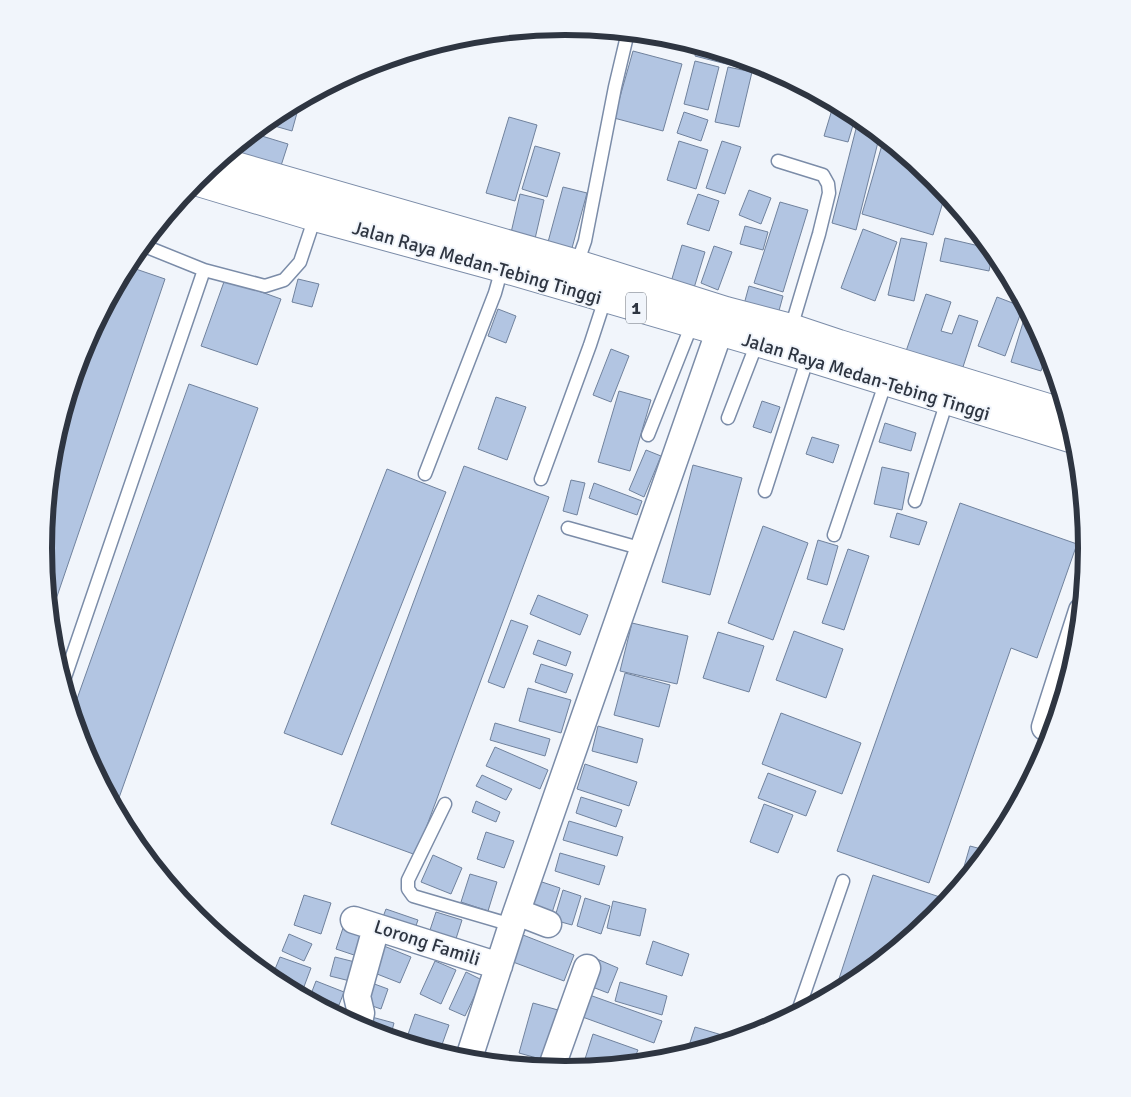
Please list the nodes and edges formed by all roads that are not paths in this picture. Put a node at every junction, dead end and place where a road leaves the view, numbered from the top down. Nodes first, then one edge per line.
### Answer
1 (626, 38) edge
2 (778, 161) dead end
3 (226, 163) edge
4 (204, 184) edge
5 (315, 217) junction
6 (150, 248) edge
7 (577, 264) junction
8 (502, 268) junction
9 (204, 270) junction
10 (605, 299) junction
11 (692, 324) junction
12 (791, 328) junction
13 (719, 332) junction
14 (757, 343) junction
15 (808, 357) junction
16 (886, 381) junction
17 (947, 401) junction
18 (1061, 412) edge
19 (728, 418) dead end
20 (648, 435) dead end
21 (1067, 437) edge
22 (425, 474) dead end
23 (541, 478) dead end
24 (765, 491) dead end
25 (915, 501) dead end
26 (568, 528) dead end
27 (834, 535) dead end
28 (643, 549) junction
29 (1068, 654) edge
30 (67, 672) edge
31 (1044, 727) dead end
32 (445, 804) dead end
33 (843, 881) dead end
34 (514, 919) junction
35 (548, 924) dead end
36 (499, 966) junction
37 (587, 968) dead end
38 (800, 1005) edge
39 (360, 1019) edge
40 (471, 1053) edge
41 (554, 1062) edge

1 - 7 lane
2 - 12 lane
3 - 7 highway, Jalan Raya Medan-Tebing Tinggi / 1
4 - 5 highway, Jalan Raya Medan-Tebing Tinggi / 1
5 - 8 highway, Jalan Raya Medan-Tebing Tinggi / 1
5 - 9 lane
6 - 9 lane
7 - 12 highway, Jalan Raya Medan-Tebing Tinggi / 1
8 - 10 highway, Jalan Raya Medan-Tebing Tinggi / 1
8 - 22 lane
9 - 30 lane
10 - 11 highway, Jalan Raya Medan-Tebing Tinggi / 1
10 - 23 lane
11 - 13 highway, Jalan Raya Medan-Tebing Tinggi / 1
11 - 20 lane
12 - 18 highway, Jalan Raya Medan-Tebing Tinggi / 1
13 - 14 highway, Jalan Raya Medan-Tebing Tinggi / 1
13 - 28 street
14 - 15 highway, Jalan Raya Medan-Tebing Tinggi / 1
14 - 19 lane
15 - 16 highway, Jalan Raya Medan-Tebing Tinggi / 1
15 - 24 lane
16 - 17 highway, Jalan Raya Medan-Tebing Tinggi / 1
16 - 27 lane
17 - 21 highway, Jalan Raya Medan-Tebing Tinggi / 1
17 - 25 lane
26 - 28 lane
28 - 34 street
29 - 31 street
32 - 34 lane
33 - 38 lane
34 - 35 street
34 - 36 street
36 - 39 street, Lorong Famili
36 - 40 street
37 - 41 street

